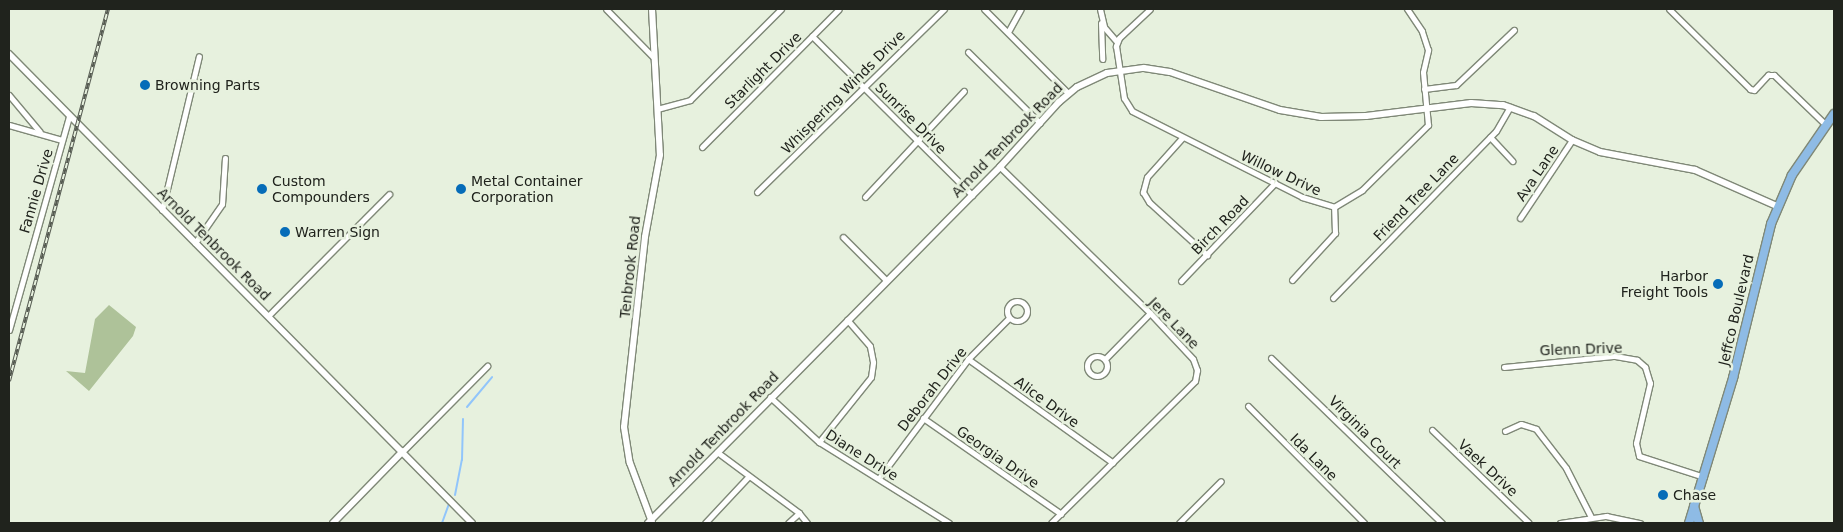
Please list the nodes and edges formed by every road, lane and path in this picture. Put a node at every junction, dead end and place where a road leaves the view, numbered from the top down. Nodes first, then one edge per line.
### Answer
1 (606, 9) edge
2 (652, 9) edge
3 (781, 9) edge
4 (839, 9) edge
5 (944, 9) edge
6 (984, 9) edge
7 (1021, 9) edge
8 (1100, 9) edge
9 (1150, 9) edge
10 (1407, 9) edge
11 (1669, 9) edge
12 (1101, 20) junction
13 (1514, 30) dead end
14 (1008, 32) junction
15 (812, 36) junction
16 (1117, 42) junction
17 (968, 52) dead end
18 (9, 54) edge
19 (199, 56) dead end
20 (654, 57) junction
21 (1102, 59) dead end
22 (1118, 71) junction
23 (864, 87) junction
24 (1424, 89) junction
25 (964, 91) dead end
26 (1068, 93) junction
27 (9, 96) edge
28 (1510, 107) junction
29 (1427, 108) junction
30 (657, 109) junction
31 (1834, 114) edge
32 (69, 116) junction
33 (1040, 123) junction
34 (9, 125) edge
35 (1826, 125) junction
36 (40, 133) junction
37 (1490, 137) junction
38 (1182, 138) junction
39 (62, 140) junction
40 (918, 140) junction
41 (1572, 140) junction
42 (702, 147) dead end
43 (225, 158) dead end
44 (1512, 161) dead end
45 (1000, 167) junction
46 (1275, 183) junction
47 (758, 192) dead end
48 (389, 194) dead end
49 (972, 195) junction
50 (865, 197) dead end
51 (1777, 206) junction
52 (1334, 207) junction
53 (162, 210) junction
54 (1520, 218) dead end
55 (843, 237) dead end
56 (196, 243) junction
57 (1207, 255) junction
58 (886, 280) junction
59 (1292, 280) dead end
60 (1181, 281) dead end
61 (1333, 298) dead end
62 (1150, 313) junction
63 (268, 316) junction
64 (1009, 318) junction
65 (847, 320) junction
66 (9, 330) edge
67 (1271, 358) dead end
68 (968, 359) junction
69 (1105, 359) junction
70 (487, 366) dead end
71 (1504, 367) dead end
72 (770, 397) junction
73 (1248, 406) dead end
74 (922, 418) junction
75 (1432, 430) dead end
76 (1505, 431) dead end
77 (819, 442) junction
78 (403, 451) junction
79 (717, 452) junction
80 (1114, 463) junction
81 (749, 476) junction
82 (879, 478) junction
83 (1704, 478) junction
84 (1222, 481) dead end
85 (644, 503) junction
86 (1694, 505) junction
87 (663, 508) junction
88 (799, 513) junction
89 (1061, 514) junction
90 (1591, 517) junction
91 (651, 522) edge
92 (333, 523) edge
93 (472, 523) edge
94 (705, 523) edge
95 (788, 523) edge
96 (807, 523) edge
97 (949, 523) edge
98 (1052, 523) edge
99 (1179, 523) edge
100 (1364, 523) edge
101 (1442, 523) edge
102 (1529, 523) edge
103 (1560, 523) edge
104 (1640, 523) edge
105 (1689, 523) edge
106 (1699, 523) edge

1 - 20 street
2 - 20 street, Tenbrook Road
3 - 30 street
4 - 15 street, Starlight Drive
5 - 23 street, Whispering Winds Drive
6 - 14 street
7 - 14 street
8 - 12 street
9 - 16 street
10 - 24 street, Willow Drive
11 - 35 street
12 - 16 street
12 - 21 street
13 - 24 street
14 - 26 street
15 - 23 street, Sunrise Drive
15 - 42 street, Starlight Drive
16 - 22 street, Willow Drive
17 - 33 street
18 - 32 street, Arnold Tenbrook Road
19 - 53 street
20 - 30 street, Tenbrook Road
22 - 26 street, Arnold Tenbrook Road
22 - 29 street, Arnold Tenbrook Road
22 - 38 street, Willow Drive
23 - 40 street, Sunrise Drive
23 - 47 street, Whispering Winds Drive
24 - 29 street, Willow Drive
25 - 40 street
26 - 33 street, Arnold Tenbrook Road
27 - 36 street
28 - 29 street, Arnold Tenbrook Road
28 - 37 street, Friend Tree Lane
28 - 41 street, Arnold Tenbrook Road
29 - 52 street, Willow Drive
30 - 85 street, Tenbrook Road
31 - 35 main road, Jeffco Boulevard
32 - 39 street, Fannie Drive
32 - 53 street, Arnold Tenbrook Road
33 - 45 street, Arnold Tenbrook Road
34 - 36 street
35 - 51 main road, Jeffco Boulevard
36 - 39 street
37 - 44 street
37 - 61 street, Friend Tree Lane
38 - 46 street, Willow Drive
38 - 57 street
39 - 66 street, Fannie Drive
40 - 49 street, Sunrise Drive
40 - 50 street
41 - 51 street, Arnold Tenbrook Road
41 - 54 street, Ava Lane
43 - 56 street
45 - 49 street, Arnold Tenbrook Road
45 - 62 street, Jere Lane
46 - 52 street, Willow Drive
46 - 57 street, Birch Road
48 - 63 street
49 - 58 street, Arnold Tenbrook Road
51 - 83 main road, Jeffco Boulevard
52 - 59 street
53 - 56 street, Arnold Tenbrook Road
55 - 58 street
56 - 63 street, Arnold Tenbrook Road
57 - 60 street, Birch Road
58 - 65 street, Arnold Tenbrook Road
62 - 69 street
62 - 80 street, Jere Lane
63 - 78 street, Arnold Tenbrook Road
64 - 64 street, Deborah Drive
64 - 68 street, Deborah Drive
65 - 72 street, Arnold Tenbrook Road
65 - 77 street
67 - 101 street, Virginia Court
68 - 74 street, Deborah Drive
68 - 80 street, Alice Drive
69 - 69 street
70 - 78 street
71 - 83 street, Glenn Drive
72 - 77 street, Diane Drive
72 - 79 street, Arnold Tenbrook Road
73 - 100 street, Ida Lane
74 - 82 street, Deborah Drive
74 - 89 street, Georgia Drive
75 - 102 street, Vaek Drive
76 - 90 street
77 - 82 street, Diane Drive
78 - 92 street
78 - 93 street, Arnold Tenbrook Road
79 - 81 street
79 - 87 street, Arnold Tenbrook Road
80 - 89 street, Jere Lane
81 - 88 street
81 - 94 street
82 - 97 street, Diane Drive
83 - 86 main road, Jeffco Boulevard
84 - 99 street
85 - 87 street
85 - 91 street, Tenbrook Road
86 - 105 main road, Jeffco Boulevard
86 - 106 main road
87 - 91 street, Arnold Tenbrook Road
88 - 95 street
88 - 96 street
89 - 98 street, Jere Lane
90 - 103 street
90 - 104 street

